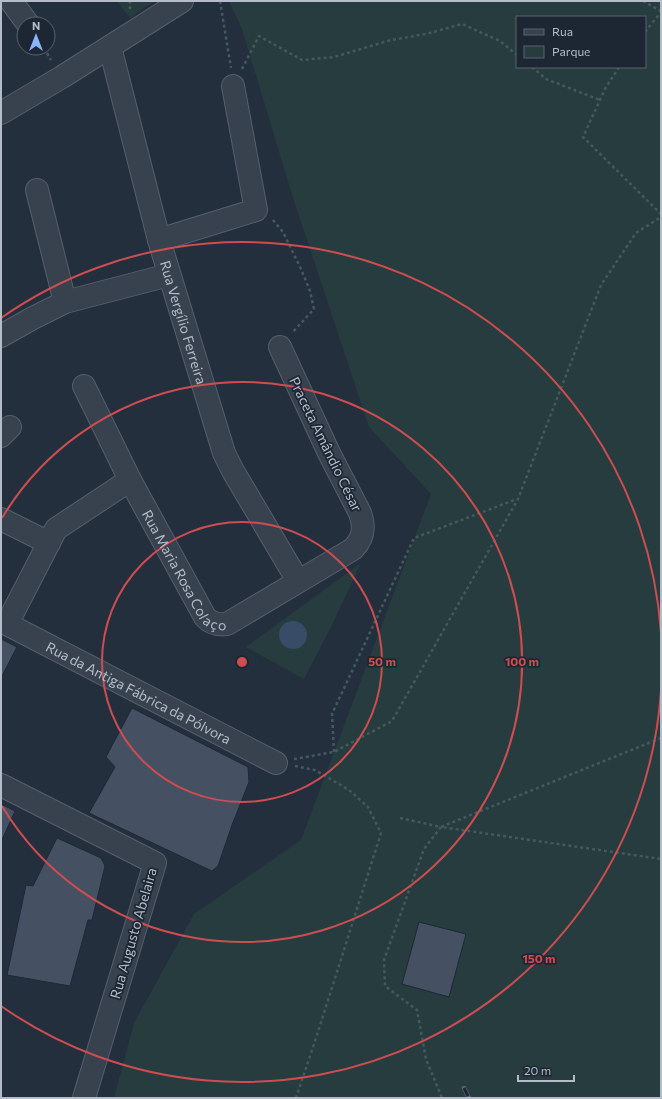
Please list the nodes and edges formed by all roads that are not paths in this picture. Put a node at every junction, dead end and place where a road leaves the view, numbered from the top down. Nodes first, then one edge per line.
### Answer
1 (10, 1) edge
2 (182, 1) edge
3 (22, 16) edge
4 (110, 47) junction
5 (233, 86) road end
6 (1, 113) edge
7 (38, 190) dead end
8 (159, 240) junction
9 (169, 275) junction
10 (65, 302) junction
11 (1, 336) edge
12 (280, 347) road end
13 (84, 386) dead end
14 (130, 480) junction
15 (1, 519) edge
16 (49, 543) junction
17 (298, 581) junction
18 (4, 622) edge
19 (276, 763) road end
20 (1, 785) edge
21 (84, 1098) edge

1 - 3 street
2 - 4 street
4 - 6 street
4 - 8 street, Rua Vergílio Ferreira
5 - 8 street
7 - 10 street
8 - 9 street, Rua Vergílio Ferreira
9 - 10 street
9 - 17 street, Rua Vergílio Ferreira
10 - 11 street
12 - 17 street, Praceta Amândio César
13 - 14 street, Rua Maria Rosa Colaço
14 - 16 street
14 - 17 street, Rua Maria Rosa Colaço
15 - 16 street
16 - 18 street
18 - 19 street, Rua da Antiga Fábrica da Pólvora
20 - 21 street, Rua Augusto Abelaira

